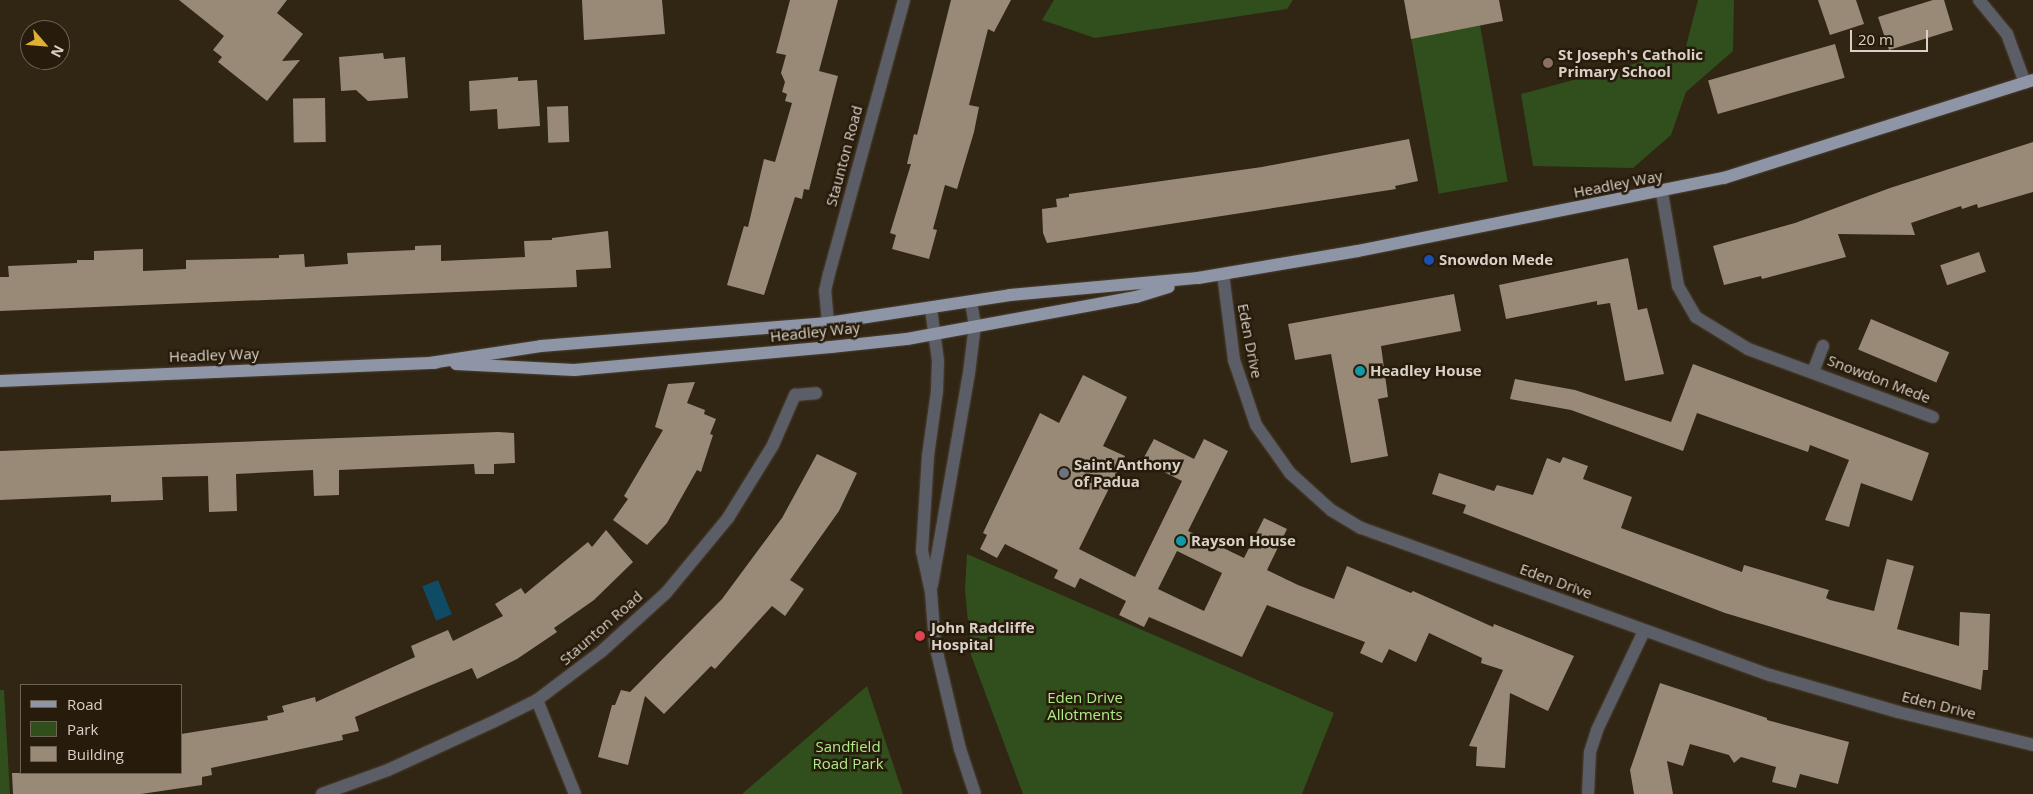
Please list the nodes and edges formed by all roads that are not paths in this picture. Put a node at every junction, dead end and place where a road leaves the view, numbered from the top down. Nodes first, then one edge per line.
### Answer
1 (904, 0) edge
2 (1979, 0) edge
3 (2029, 82) edge
4 (1662, 193) junction
5 (1224, 274) junction
6 (1198, 278) junction
7 (971, 302) junction
8 (931, 309) junction
9 (828, 323) junction
10 (974, 325) junction
11 (934, 332) junction
12 (1822, 346) dead end
13 (430, 363) junction
14 (1813, 372) junction
15 (0, 381) edge
16 (816, 393) dead end
17 (1933, 417) dead end
18 (931, 592) junction
19 (1644, 631) junction
20 (537, 700) junction
21 (2033, 745) edge
22 (322, 794) edge
23 (575, 794) edge
24 (975, 794) edge
25 (1588, 794) edge

1 - 9 street, Staunton Road
2 - 3 street
3 - 4 main road, Headley Way
4 - 5 main road, Headley Way
4 - 14 street, Snowdon Mede
5 - 6 main road, Headley Way
5 - 19 street, Eden Drive
6 - 7 main road, Headley Way
6 - 10 main road, Headley Way
7 - 8 main road, Headley Way
7 - 10 street
8 - 9 main road, Headley Way
8 - 11 street
9 - 13 main road, Headley Way
10 - 11 main road, Headley Way
10 - 18 street
11 - 13 main road, Headley Way
11 - 18 street
12 - 14 street, Snowdon Mede
13 - 15 main road, Headley Way
14 - 17 street, Snowdon Mede
16 - 20 street, Staunton Road
18 - 24 street
19 - 21 street, Eden Drive
19 - 25 street
20 - 22 street, Staunton Road
20 - 23 street

